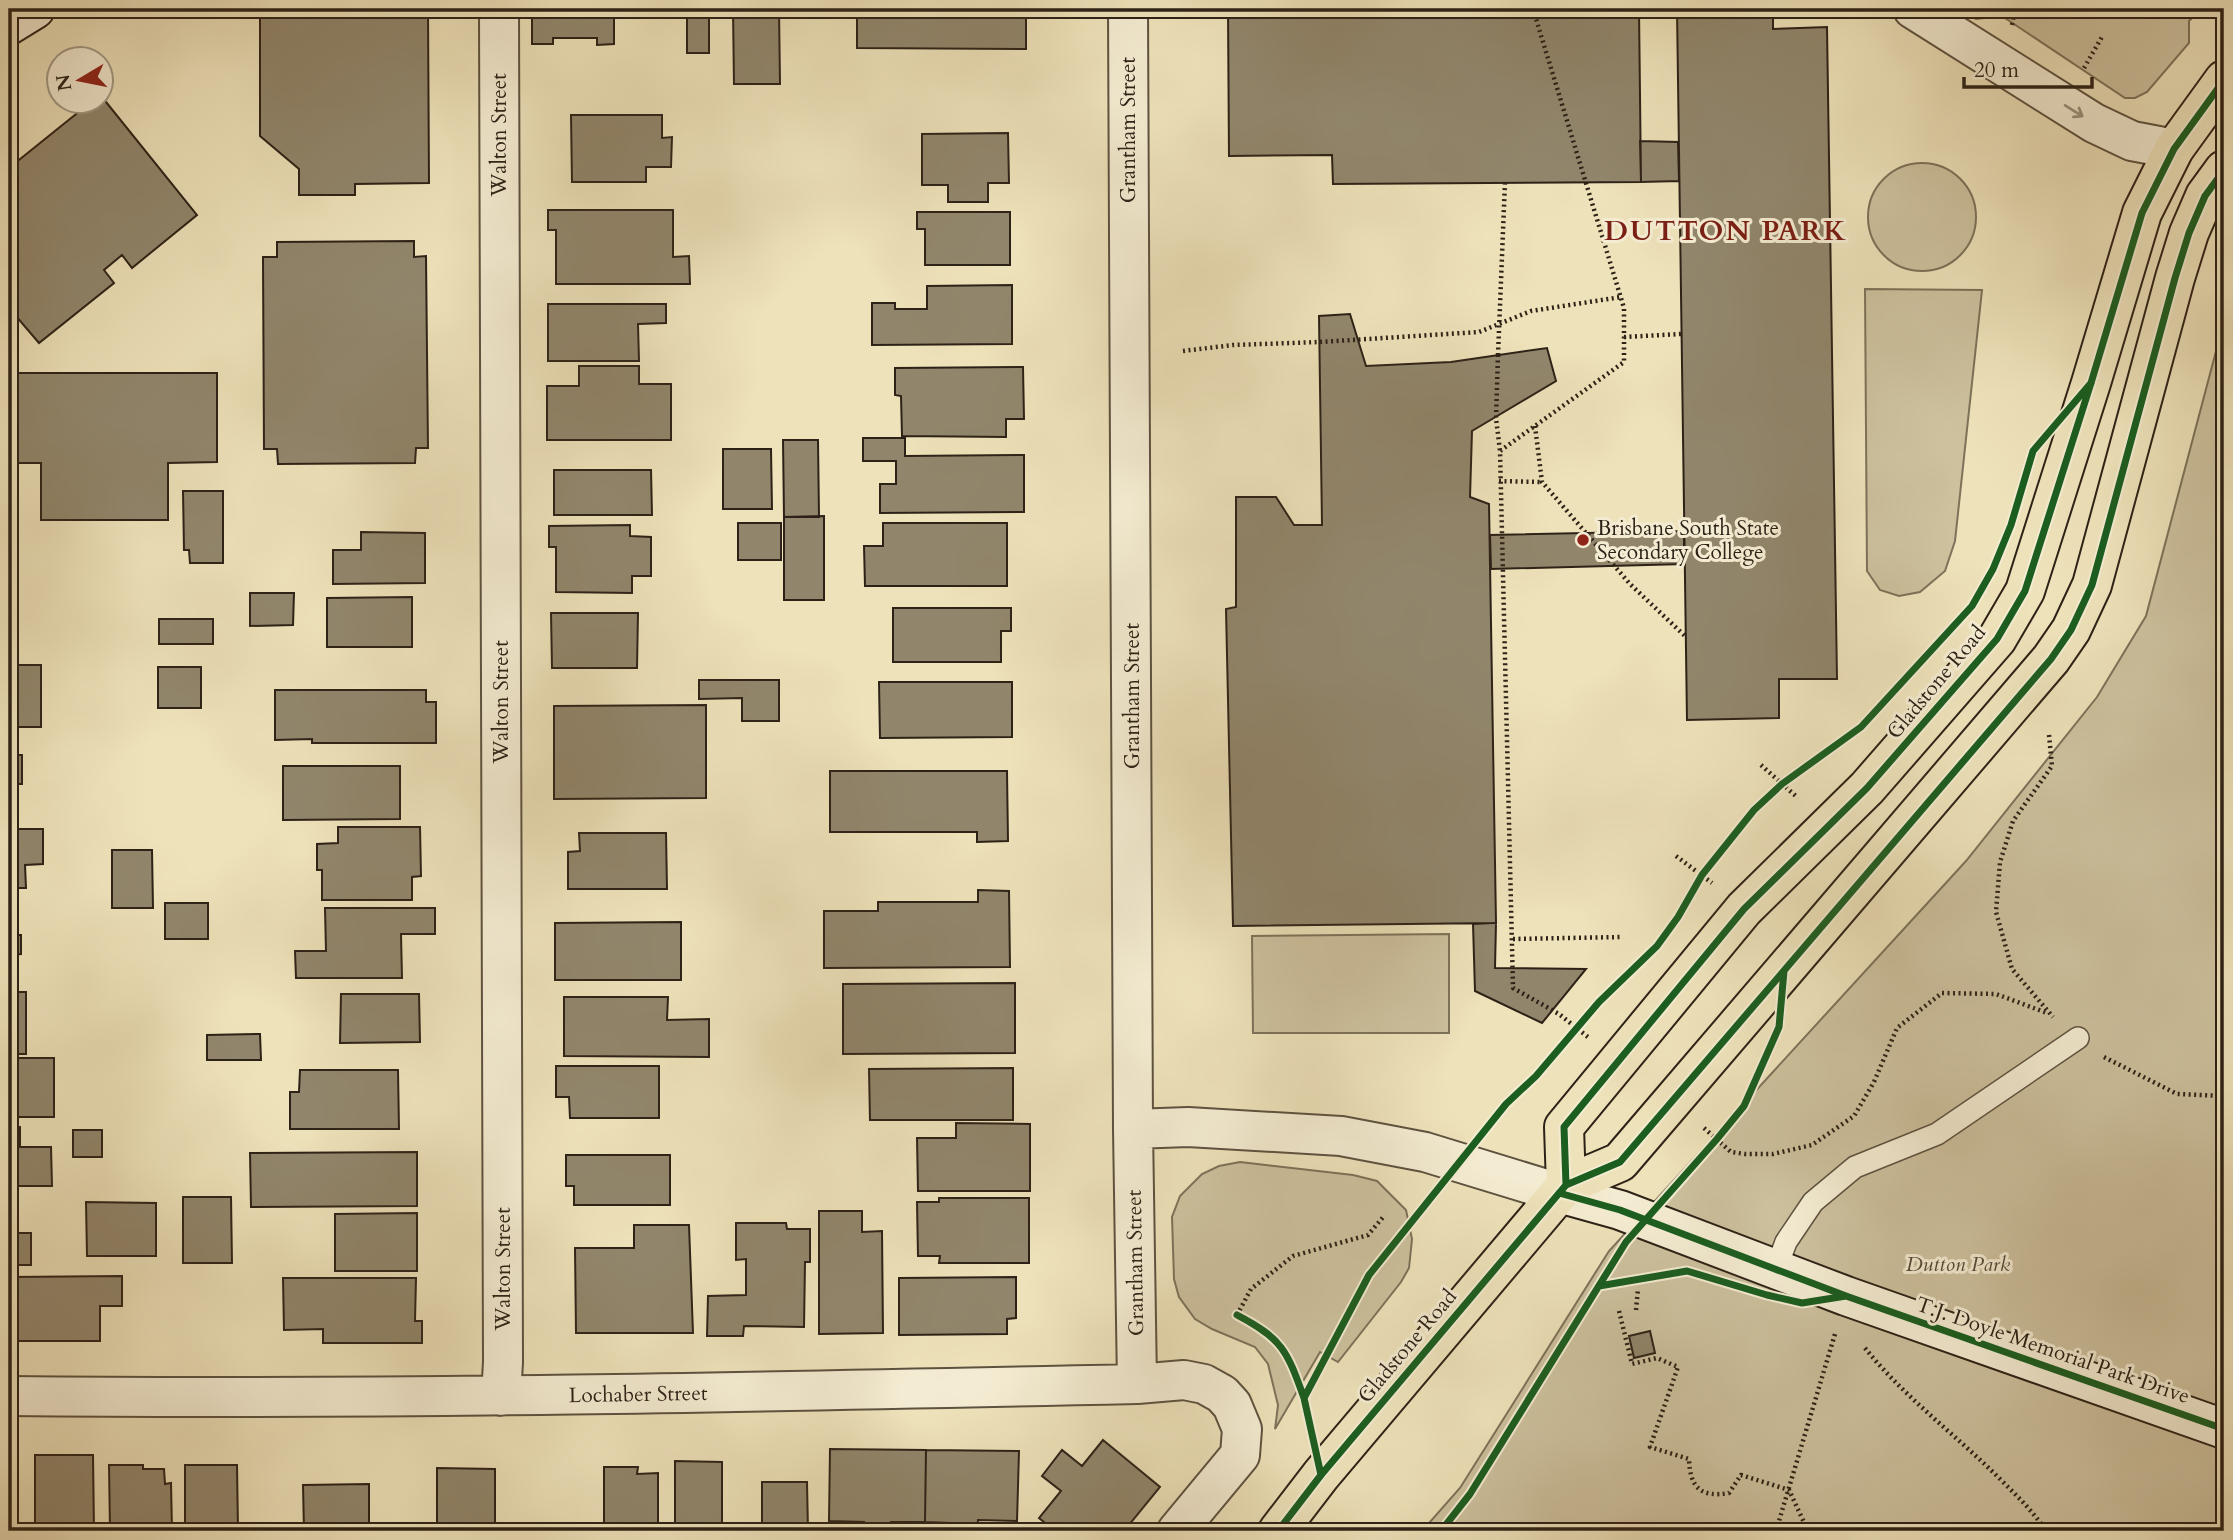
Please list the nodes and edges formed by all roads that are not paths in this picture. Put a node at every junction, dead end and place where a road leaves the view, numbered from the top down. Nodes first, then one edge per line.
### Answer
1 (35, 9) edge
2 (499, 9) edge
3 (1128, 9) edge
4 (1913, 9) edge
5 (9, 25) edge
6 (2224, 79) edge
7 (2174, 149) junction
8 (2224, 170) edge
9 (2078, 1038) road end
10 (1133, 1129) junction
11 (1562, 1189) junction
12 (1776, 1269) junction
13 (1137, 1384) junction
14 (9, 1396) edge
15 (500, 1396) junction
16 (2224, 1429) edge
17 (1177, 1531) edge
18 (1278, 1531) edge

1 - 5 street
2 - 15 street, Walton Street
3 - 10 street, Grantham Street
4 -> 7 street
6 - 7 main road, Gladstone Road
7 - 11 main road, Gladstone Road
8 - 11 main road, Gladstone Road
9 - 12 lane
10 - 11 street, T.J. Doyle Memorial Park Drive
10 - 13 street, Grantham Street
11 - 12 street, T.J. Doyle Memorial Park Drive
11 - 18 main road, Gladstone Road
12 - 16 street, T.J. Doyle Memorial Park Drive
13 - 15 street, Lochaber Street
13 - 17 street, Lochaber Street
14 - 15 street, Lochaber Street

